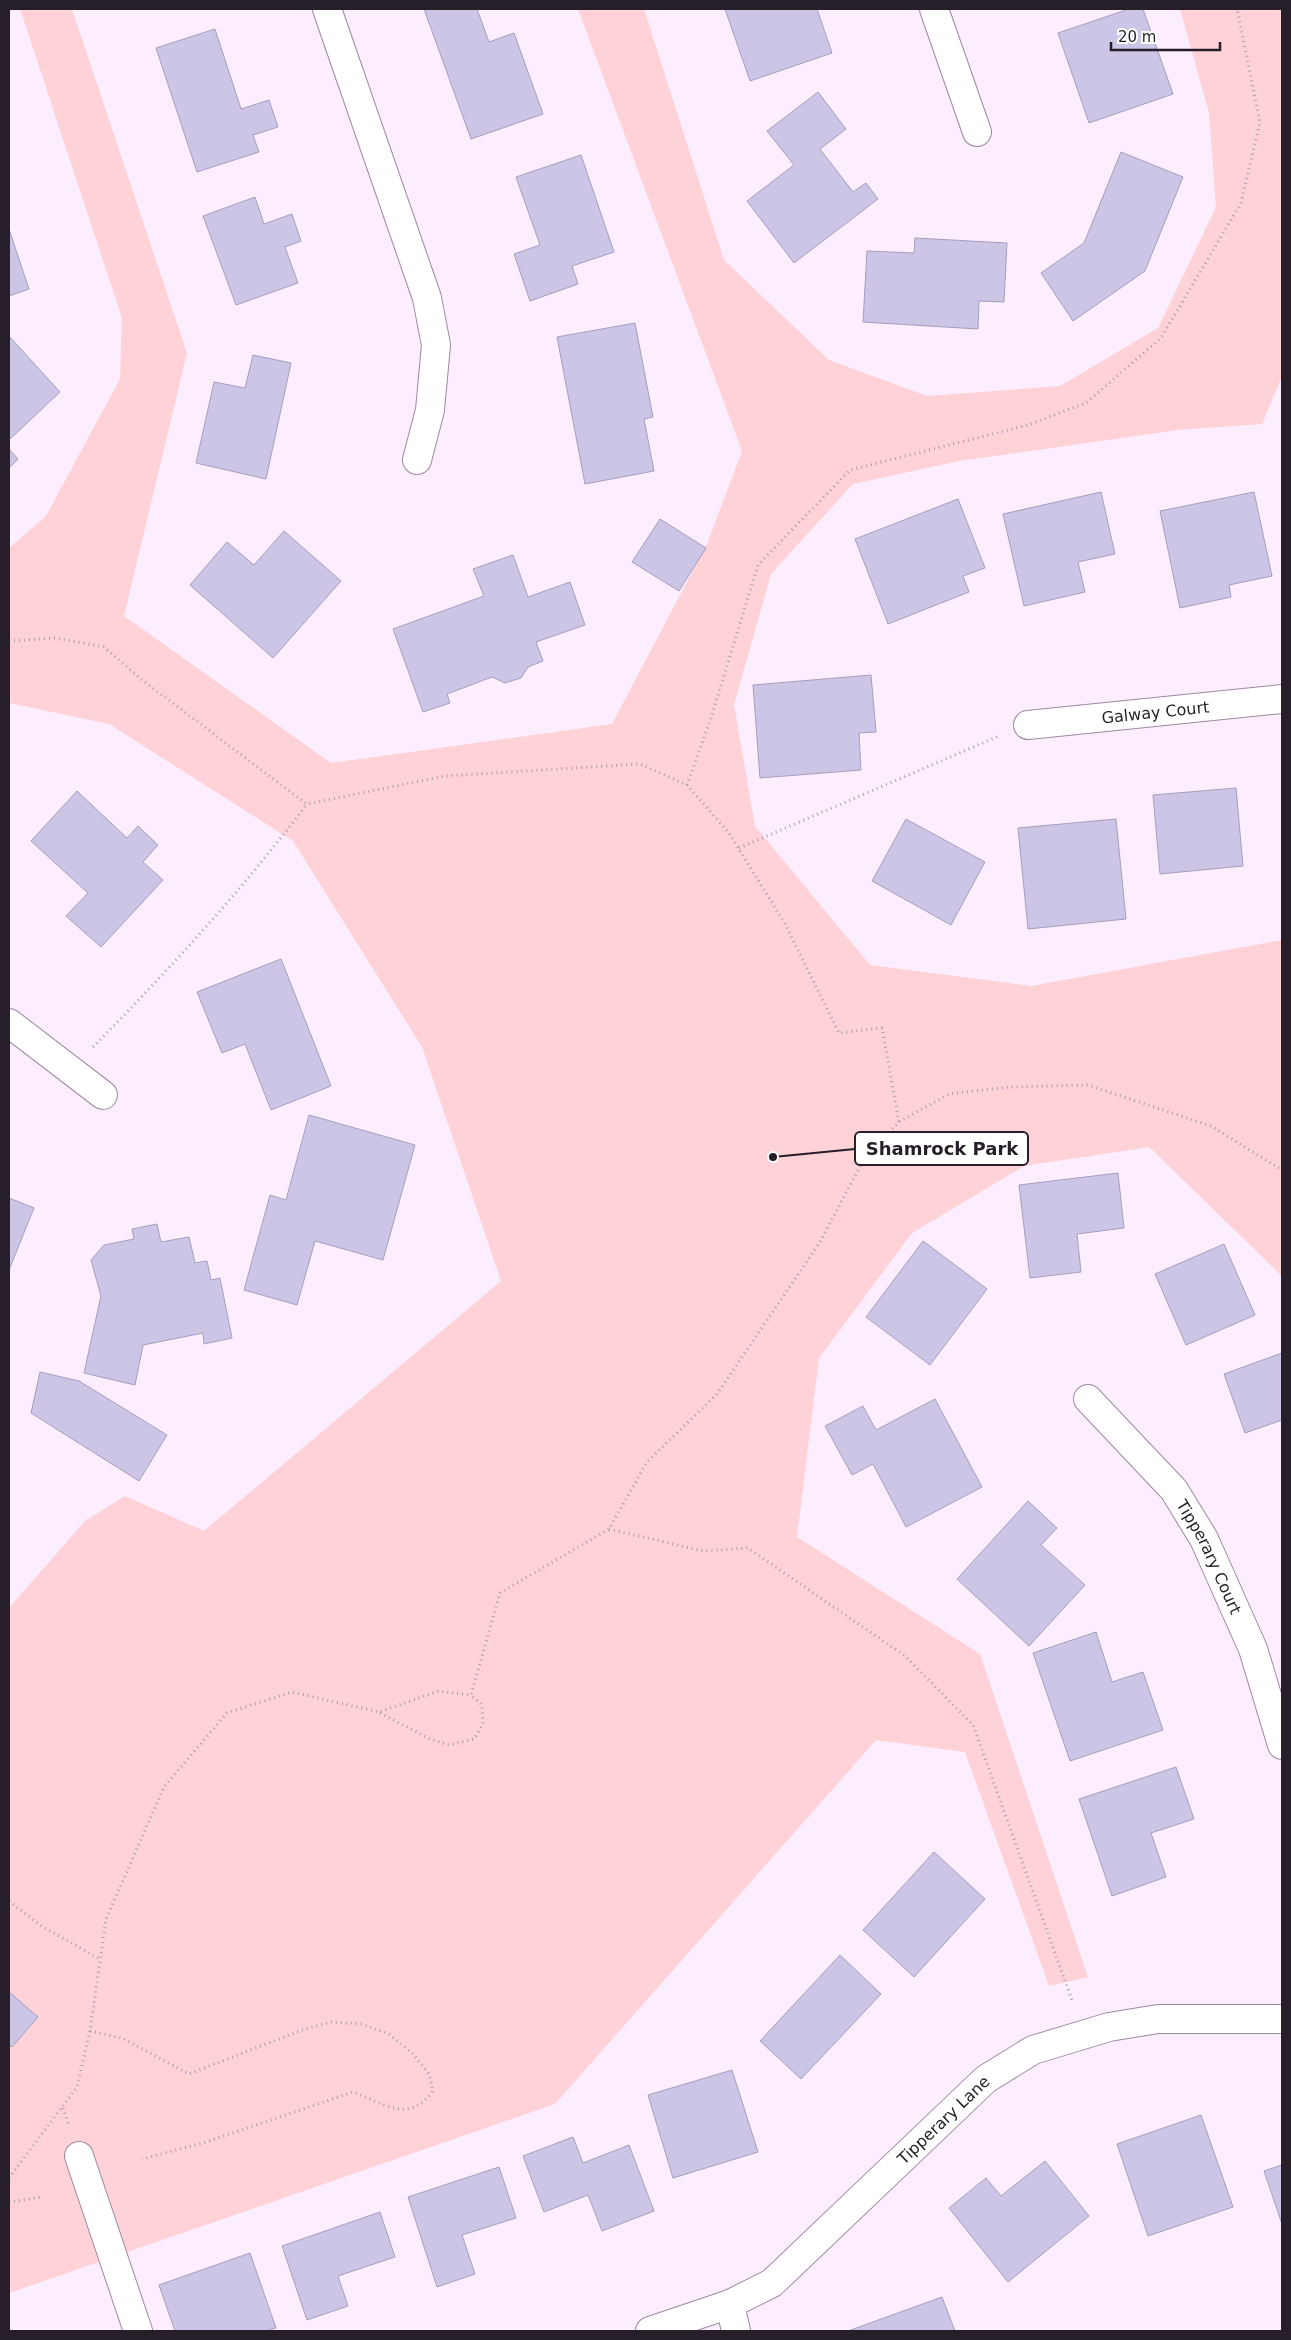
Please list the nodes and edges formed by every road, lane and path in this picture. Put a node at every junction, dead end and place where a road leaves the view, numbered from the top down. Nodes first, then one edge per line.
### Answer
1 (327, 9) edge
2 (934, 9) edge
3 (1236, 9) edge
4 (977, 132) dead end
5 (417, 460) dead end
6 (9, 641) edge
7 (1282, 699) edge
8 (1028, 725) joint
9 (687, 785) junction
10 (307, 804) junction
11 (739, 848) junction
12 (9, 1023) edge
13 (71, 1070) junction
14 (103, 1095) dead end
15 (899, 1122) junction
16 (1282, 1170) edge
17 (1088, 1398) dead end
18 (609, 1529) junction
19 (471, 1695) junction
20 (379, 1712) junction
21 (1282, 1745) edge
22 (9, 1901) edge
23 (100, 1959) junction
24 (1282, 2019) edge
25 (90, 2031) junction
26 (1084, 2034) junction
27 (79, 2156) dead end
28 (142, 2160) dead end
29 (9, 2178) edge
30 (42, 2197) dead end
31 (9, 2202) edge
32 (730, 2304) junction
33 (138, 2331) edge
34 (650, 2331) edge
35 (736, 2331) edge

1 - 5 street
2 - 4 street
3 - 9 path
6 - 10 path
7 - 8 street, Galway Court
8 - 11 path
9 - 10 path
9 - 11 path
10 - 13 path
11 - 15 path
12 - 13 street
13 - 14 street
15 - 16 path
15 - 18 path
17 - 21 street, Tipperary Court
18 - 19 path
18 - 26 path
19 - 20 path
19 - 20 path
20 - 23 path
22 - 23 path
23 - 25 path
24 - 26 street, Tipperary Lane
25 - 28 path
25 - 29 path
26 - 32 street, Tipperary Lane
27 - 33 street
30 - 31 path
32 - 34 street, Tipperary Lane
32 - 35 street

